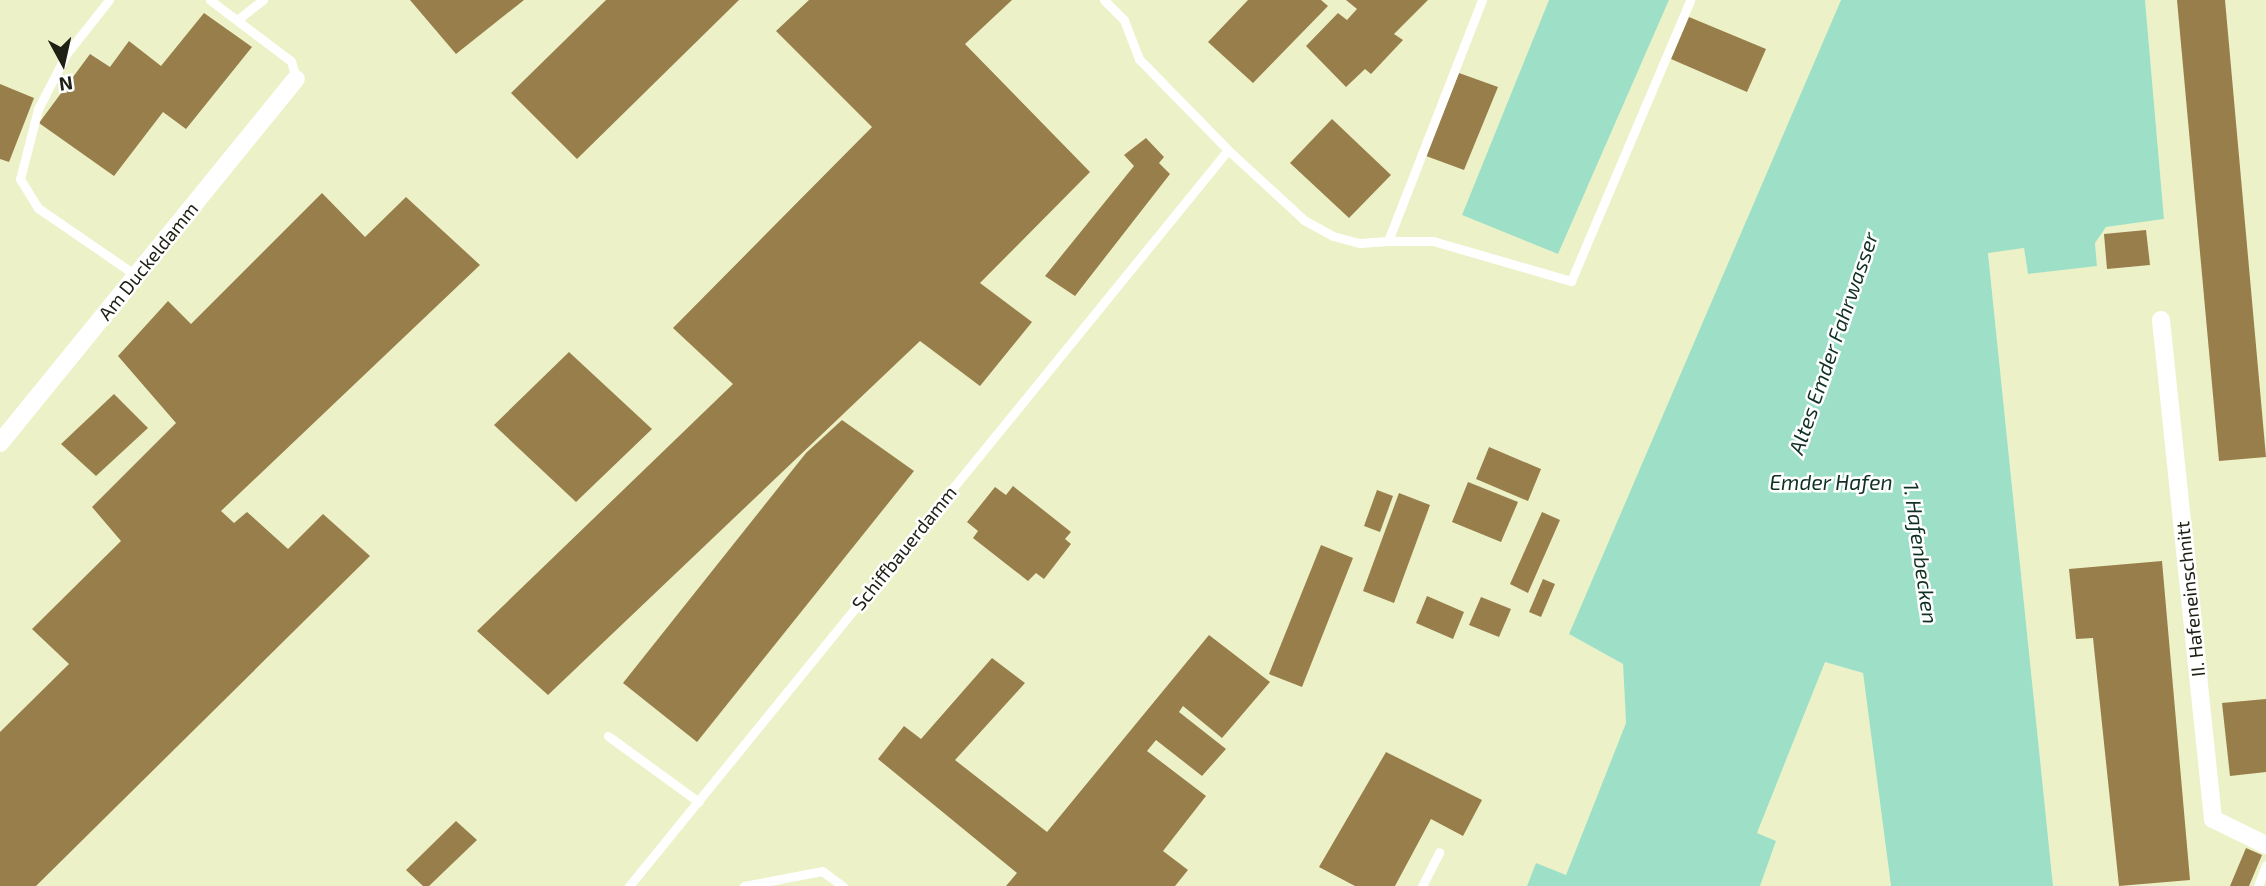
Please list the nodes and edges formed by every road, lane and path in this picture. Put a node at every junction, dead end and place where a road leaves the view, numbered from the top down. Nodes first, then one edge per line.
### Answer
1 (109, 0) edge
2 (210, 0) edge
3 (263, 0) edge
4 (1104, 0) edge
5 (1482, 0) edge
6 (1690, 0) edge
7 (237, 20) junction
8 (296, 79) joint
9 (1228, 150) junction
10 (1388, 241) junction
11 (136, 276) junction
12 (2161, 320) dead end
13 (0, 443) edge
14 (607, 736) dead end
15 (699, 802) junction
16 (2266, 845) edge
17 (1439, 852) dead end
18 (2266, 865) edge
19 (629, 886) edge
20 (744, 886) edge
21 (843, 886) edge
22 (1422, 886) edge
23 (2258, 886) edge

1 - 11 lane
2 - 7 lane
3 - 7 lane
4 - 9 lane
5 - 10 lane
6 - 10 lane
7 - 8 lane
8 - 11 street, Am Duckeldamm
9 - 10 lane
9 - 15 lane, Schiffbauerdamm
11 - 13 street, Am Duckeldamm
12 - 16 street, II. Hafeneinschnitt
14 - 15 lane
15 - 19 lane, Schiffbauerdamm
17 - 22 lane
18 - 23 lane
20 - 21 lane

